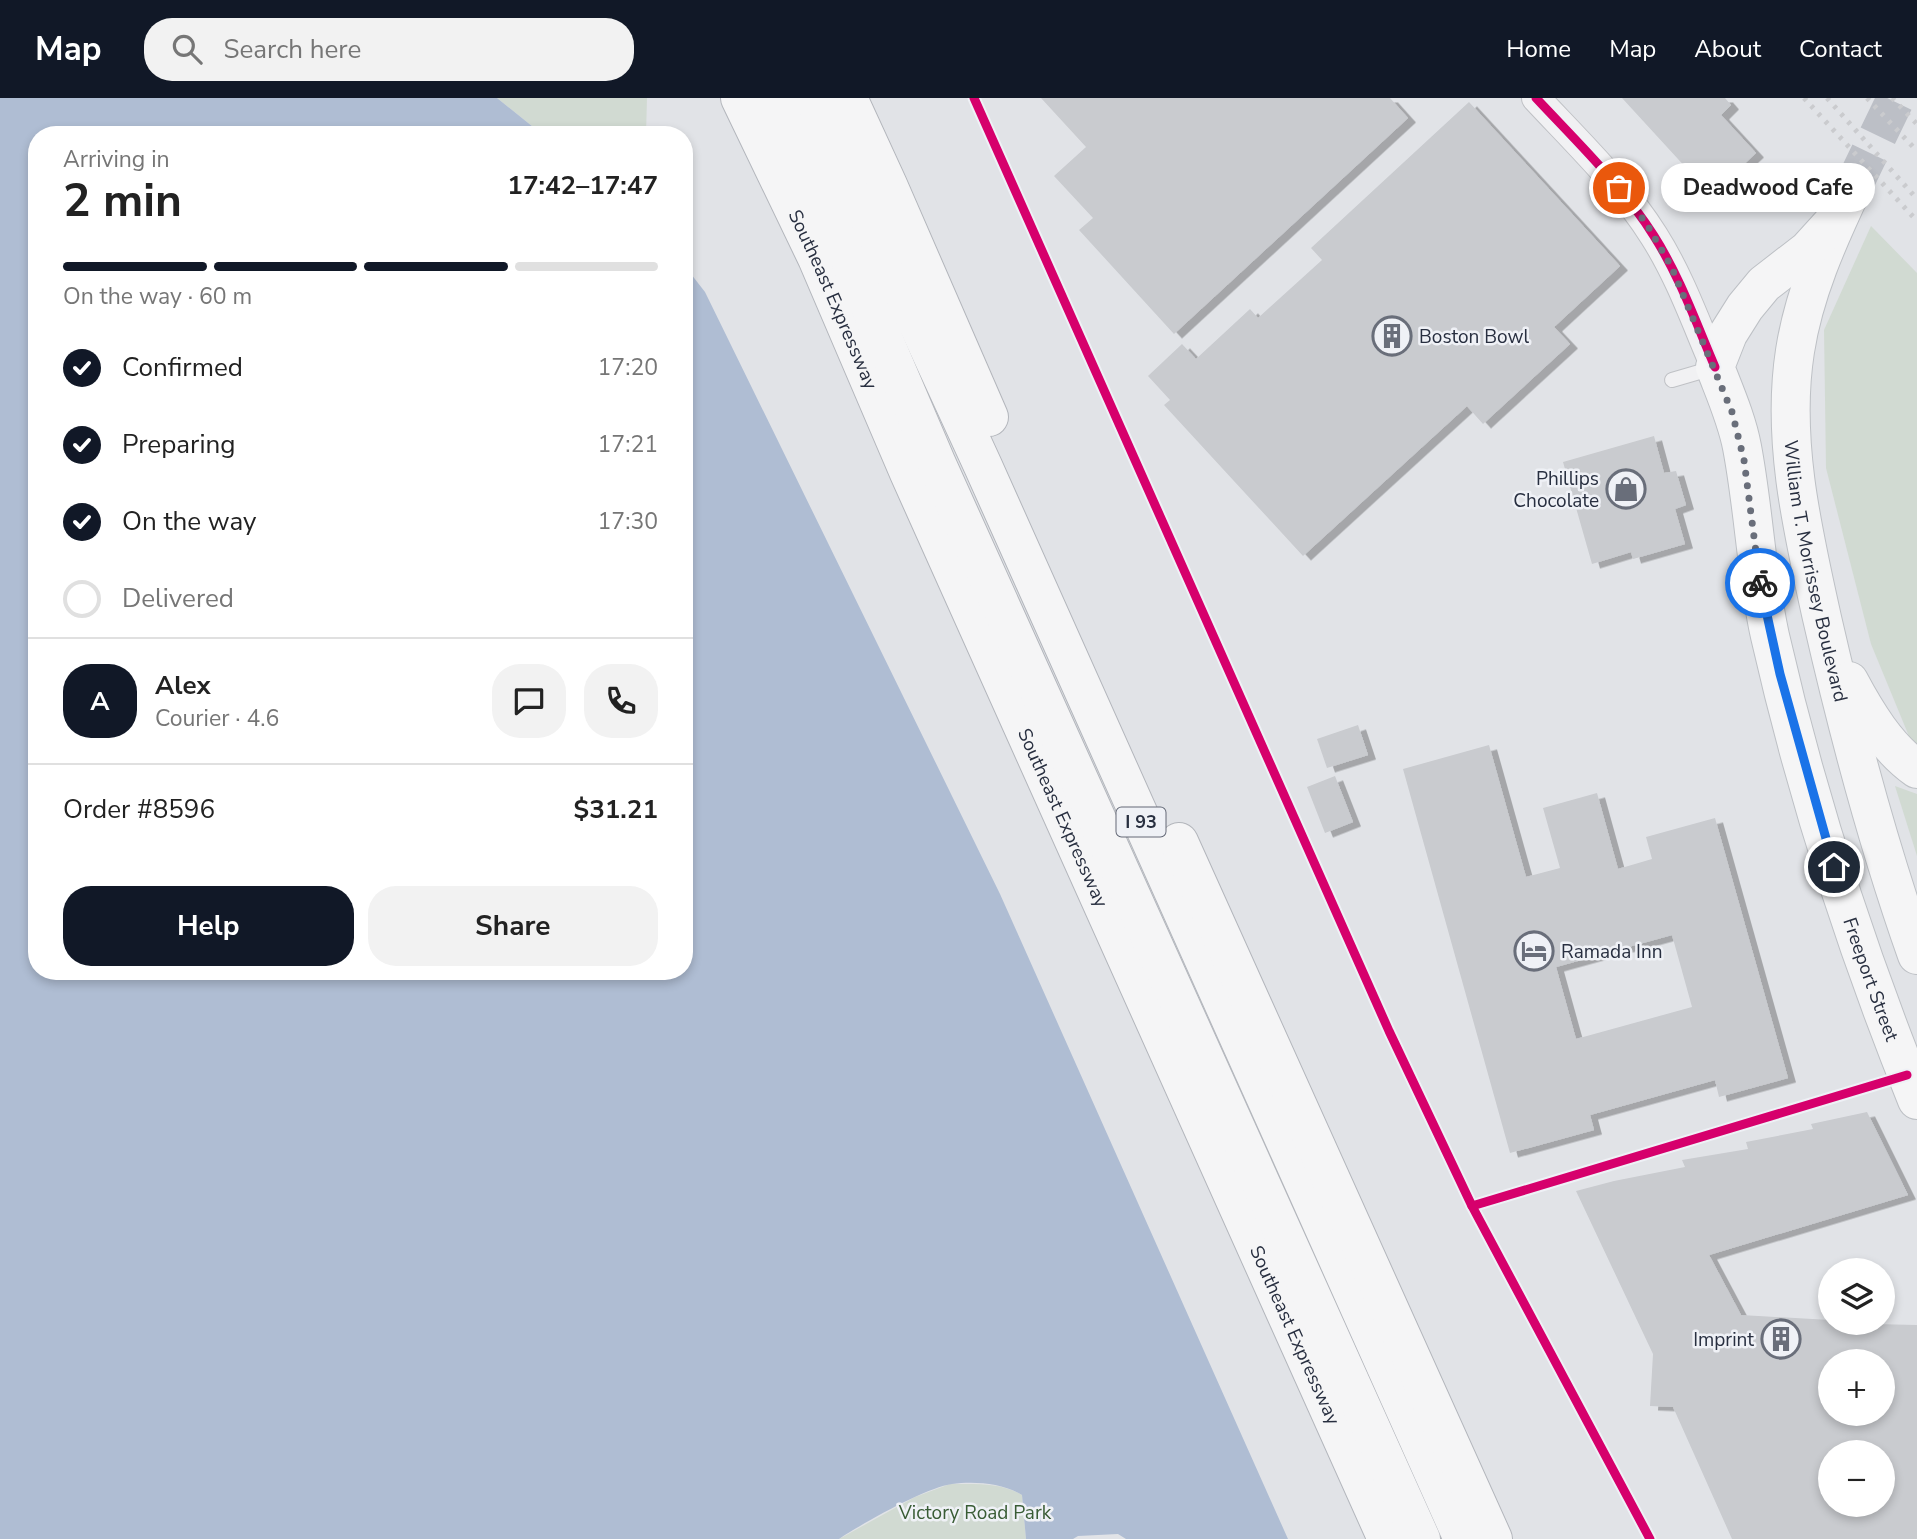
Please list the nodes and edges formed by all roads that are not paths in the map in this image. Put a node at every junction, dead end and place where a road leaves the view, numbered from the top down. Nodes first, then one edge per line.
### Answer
1 (1536, 98) edge
2 (790, 104) edge
3 (1715, 367) junction
4 (1672, 380) dead end
5 (1747, 475) junction
6 (1802, 517) junction
7 (1827, 638) junction
8 (1917, 769) edge
9 (1917, 955) edge
10 (1903, 1026) edge
11 (1917, 1100) edge
12 (1387, 1539) edge
13 (1421, 1539) edge
14 (1463, 1539) edge
15 (1493, 1539) edge

1 - 3 street, Freeport Street
2 - 12 main road, Southeast Expressway
2 - 13 main road, I 93
2 - 14 main road, I 93
2 - 15 main road, I 93
3 - 4 lane
3 - 5 main road, Freeport Street
3 - 6 main road, William T. Morrissey Boulevard
5 - 6 main road
5 - 10 main road, Freeport Street
6 - 7 main road, William T. Morrissey Boulevard
7 - 8 main road
7 - 9 main road, William T. Morrissey Boulevard
10 - 11 main road, Freeport Street

